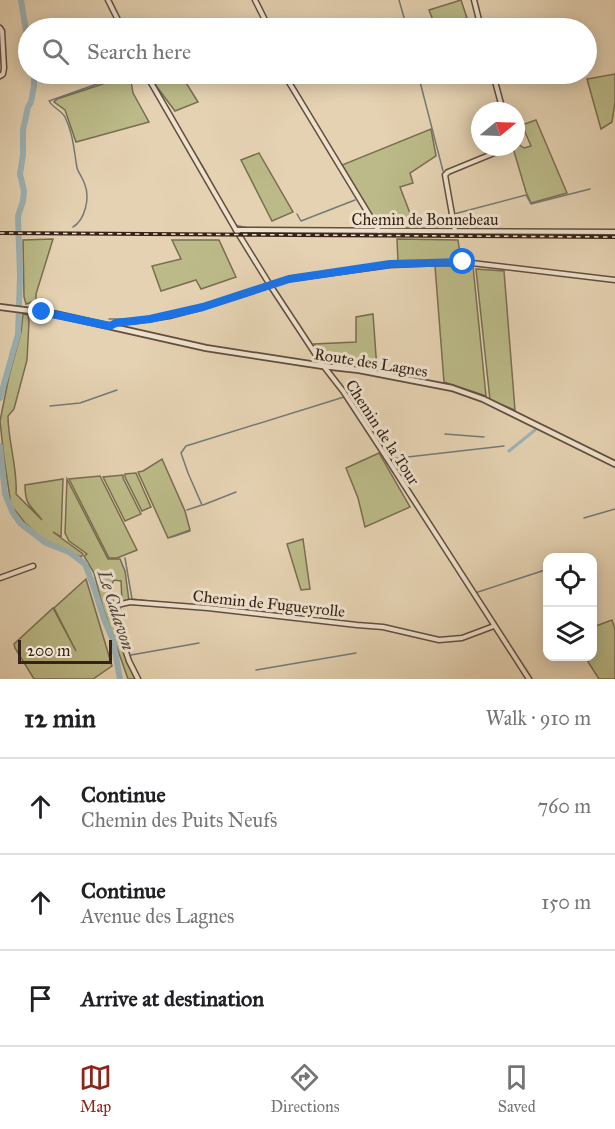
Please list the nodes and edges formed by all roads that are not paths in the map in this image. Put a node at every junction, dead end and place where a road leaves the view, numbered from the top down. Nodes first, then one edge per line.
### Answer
1 (108, 0) edge
2 (255, 0) edge
3 (474, 0) edge
4 (117, 18) edge
5 (264, 18) edge
6 (478, 18) edge
7 (0, 28) edge
8 (0, 76) edge
9 (152, 84) edge
10 (290, 84) edge
11 (496, 84) edge
12 (501, 102) edge
13 (487, 156) edge
14 (236, 230) junction
15 (379, 231) junction
16 (455, 231) junction
17 (615, 232) edge
18 (615, 280) edge
19 (270, 285) junction
20 (0, 307) edge
21 (110, 326) junction
22 (323, 366) junction
23 (615, 464) edge
24 (33, 566) dead end
25 (0, 578) edge
26 (494, 626) junction
27 (138, 679) edge
28 (529, 679) edge

1 - 4 street
2 - 5 street
3 - 6 street
7 - 8 street
9 - 14 street, Chemin de la Tour
10 - 15 street
11 - 12 street
13 - 16 street
14 - 15 street, Chemin de Bonnebeau
14 - 19 street, Chemin de la Tour
15 - 16 street, Chemin de Bonnebeau
16 - 17 street, Chemin de Bonnebeau
18 - 19 street
19 - 21 street
19 - 22 street, Chemin de la Tour
20 - 21 street, Route des Lagnes
21 - 22 street, Route des Lagnes
22 - 23 street, Route des Lagnes
22 - 26 street, Chemin de la Tour
24 - 25 street
26 - 27 street, Chemin de Fugueyrolle
26 - 28 street, Chemin de la Tour

